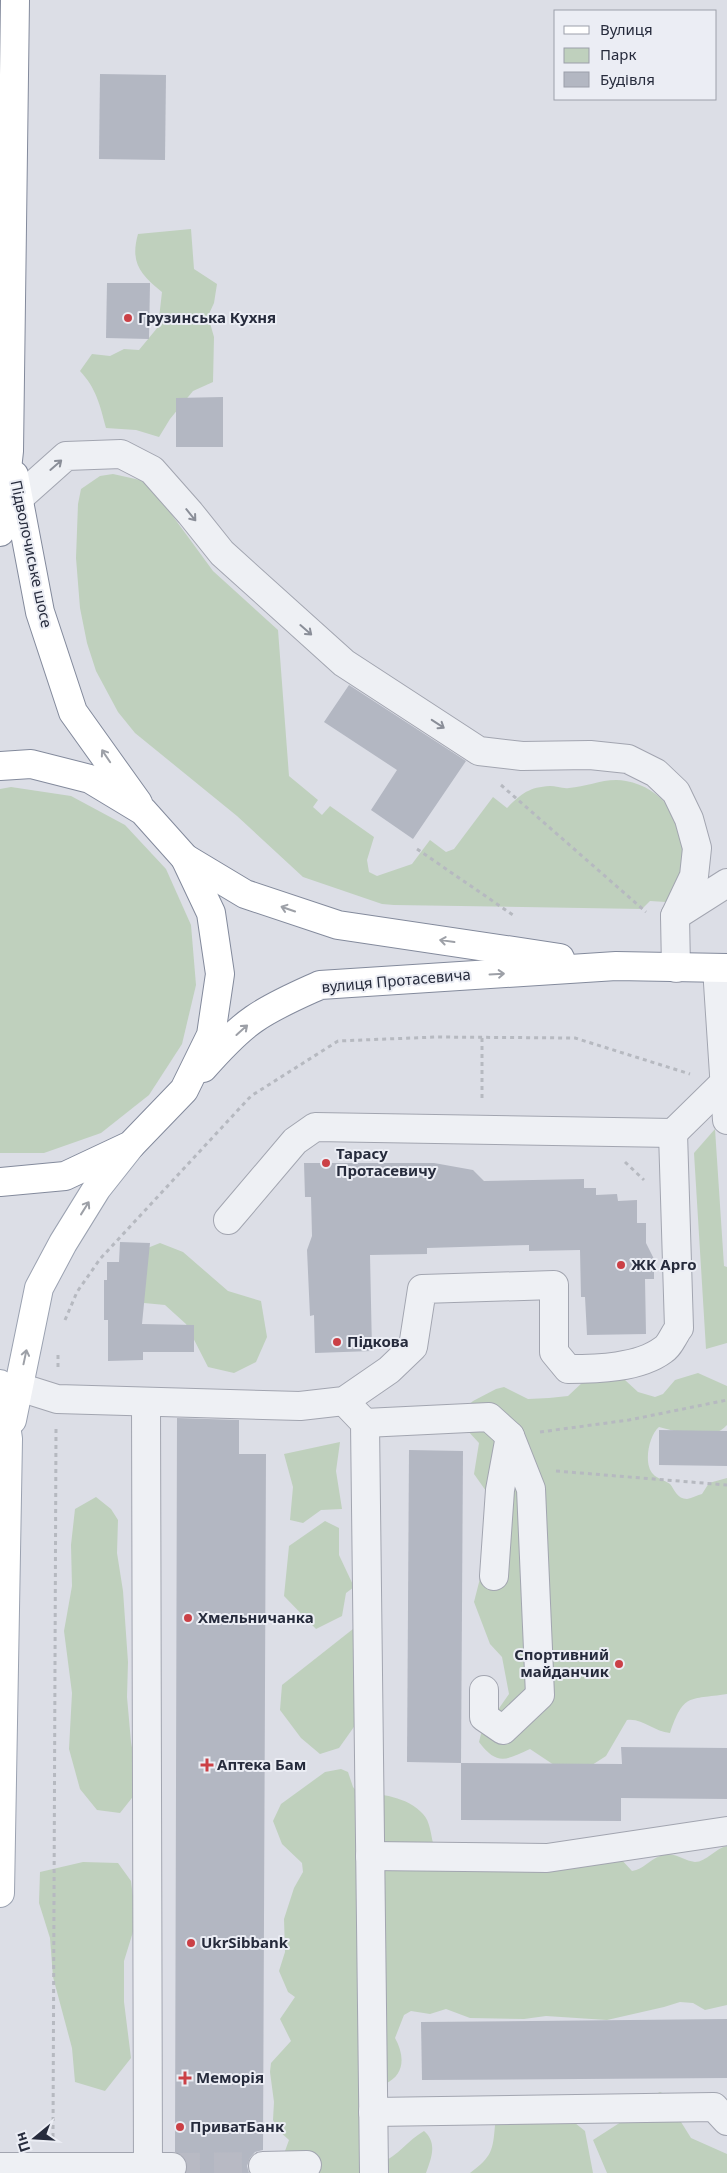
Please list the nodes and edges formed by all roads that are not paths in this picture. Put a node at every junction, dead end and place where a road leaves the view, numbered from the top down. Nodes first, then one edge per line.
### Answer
1 (15, 0) edge
2 (6, 179) edge
3 (5, 301) edge
4 (9, 451) junction
5 (20, 497) junction
6 (0, 532) edge
7 (0, 766) edge
8 (143, 811) junction
9 (185, 858) junction
10 (727, 882) edge
11 (663, 916) junction
12 (616, 966) junction
13 (676, 968) junction
14 (722, 968) edge
15 (723, 1084) junction
16 (184, 1090) junction
17 (727, 1120) edge
18 (673, 1133) junction
19 (131, 1145) junction
20 (0, 1182) edge
21 (228, 1220) dead end
22 (9, 1386) edge
23 (344, 1401) junction
24 (146, 1402) junction
25 (366, 1423) junction
26 (514, 1446) junction
27 (494, 1576) dead end
28 (484, 1690) dead end
29 (727, 1831) edge
30 (370, 1856) junction
31 (0, 1893) edge
32 (373, 2112) junction
33 (727, 2121) edge
34 (307, 2165) dead end
35 (263, 2166) tunnel mouth
36 (0, 2167) edge
37 (156, 2169) edge
38 (374, 2173) edge

1 - 2 main road, Підволочиське шосе
2 - 3 main road, Підволочиське шосе
3 - 4 main road, Підволочиське шосе
4 - 5 main road, Підволочиське шосе
4 - 6 main road, Підволочиське шосе
8 -> 5 main road, Підволочиське шосе
5 -> 11 lane
7 - 8 main road
8 - 9 main road
12 -> 9 main road, вулиця Протасевича
9 - 16 main road
10 - 11 lane
11 - 13 lane
12 - 13 main road, вулиця Протасевича
16 -> 12 main road, вулиця Протасевича
13 - 14 main road, вулиця Протасевича
14 - 15 lane
15 - 17 lane
15 - 18 lane
16 - 19 main road, вулиця Протасевича
18 - 21 lane
18 - 23 lane
19 - 20 main road
22 -> 19 main road
22 - 24 lane
22 - 31 main road
23 - 24 lane
23 - 25 lane
24 - 37 lane
25 - 26 lane
25 - 30 lane
26 - 27 lane
26 - 28 lane
29 - 30 lane
30 - 32 lane
32 - 33 lane
32 - 38 lane
34 - 35 lane
36 - 37 lane

